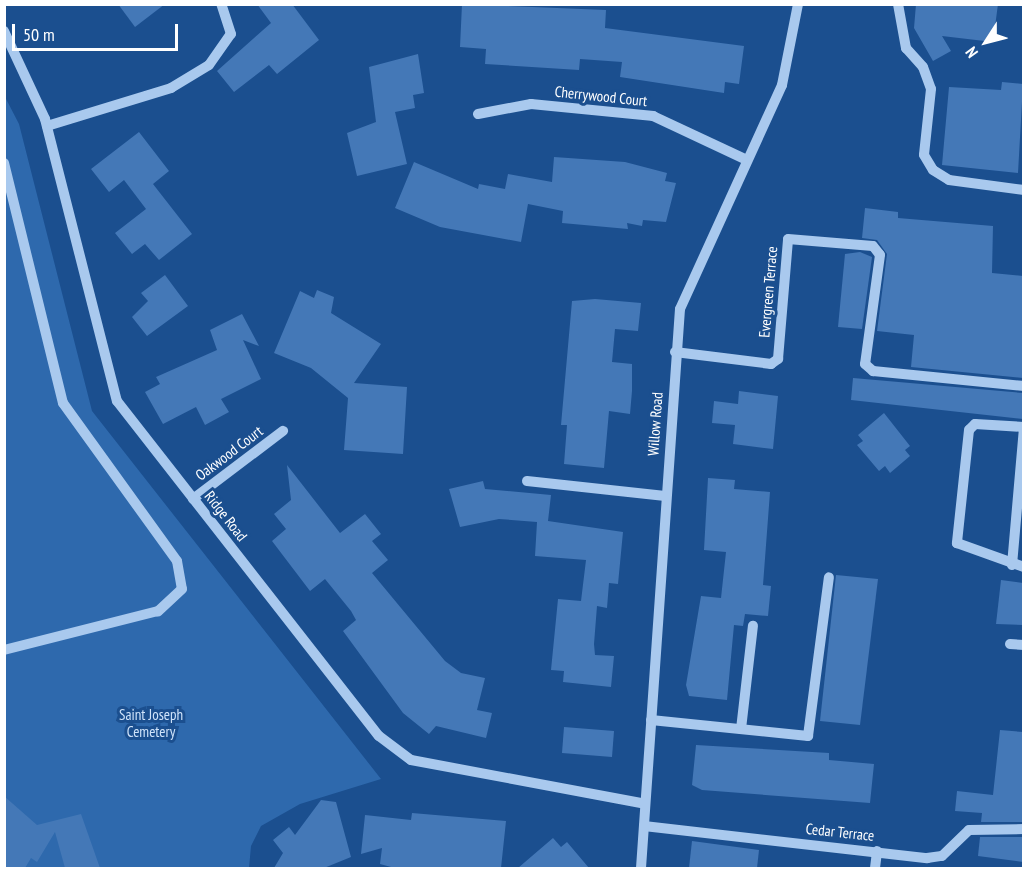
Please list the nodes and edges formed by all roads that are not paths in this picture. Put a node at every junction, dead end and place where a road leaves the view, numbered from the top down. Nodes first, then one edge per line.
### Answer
1 (221, 4) edge
2 (798, 4) edge
3 (898, 4) edge
4 (4, 31) edge
5 (478, 114) dead end
6 (47, 126) junction
7 (747, 160) junction
8 (4, 163) edge
9 (1023, 190) edge
10 (675, 352) junction
11 (1023, 386) edge
12 (1023, 427) edge
13 (283, 431) dead end
14 (527, 481) dead end
15 (665, 496) junction
16 (193, 499) junction
17 (1012, 565) junction
18 (1023, 567) edge
19 (829, 577) dead end
20 (753, 626) dead end
21 (1010, 644) dead end
22 (1023, 645) edge
23 (4, 650) edge
24 (651, 720) junction
25 (741, 729) junction
26 (645, 804) junction
27 (644, 826) junction
28 (1023, 829) edge
29 (877, 851) junction
30 (641, 868) edge
31 (875, 868) edge

1 - 6 street
2 - 7 street, Willow Road
3 - 9 street
4 - 6 street, Ridge Road
5 - 7 street, Cherrywood Court
6 - 16 street, Ridge Road
7 - 10 street, Willow Road
8 - 23 street
10 - 11 street, Evergreen Terrace
10 - 15 street, Willow Road
12 - 17 street
12 - 17 street
13 - 16 street, Oakwood Court
14 - 15 street
15 - 24 street, Willow Road
16 - 26 street, Ridge Road
17 - 18 street
19 - 25 street
20 - 25 street
21 - 22 street
24 - 25 street
24 - 26 street, Willow Road
26 - 27 street, Willow Road
27 - 29 street, Cedar Terrace
27 - 30 street, Willow Road
28 - 29 street, Cedar Terrace
29 - 31 street

